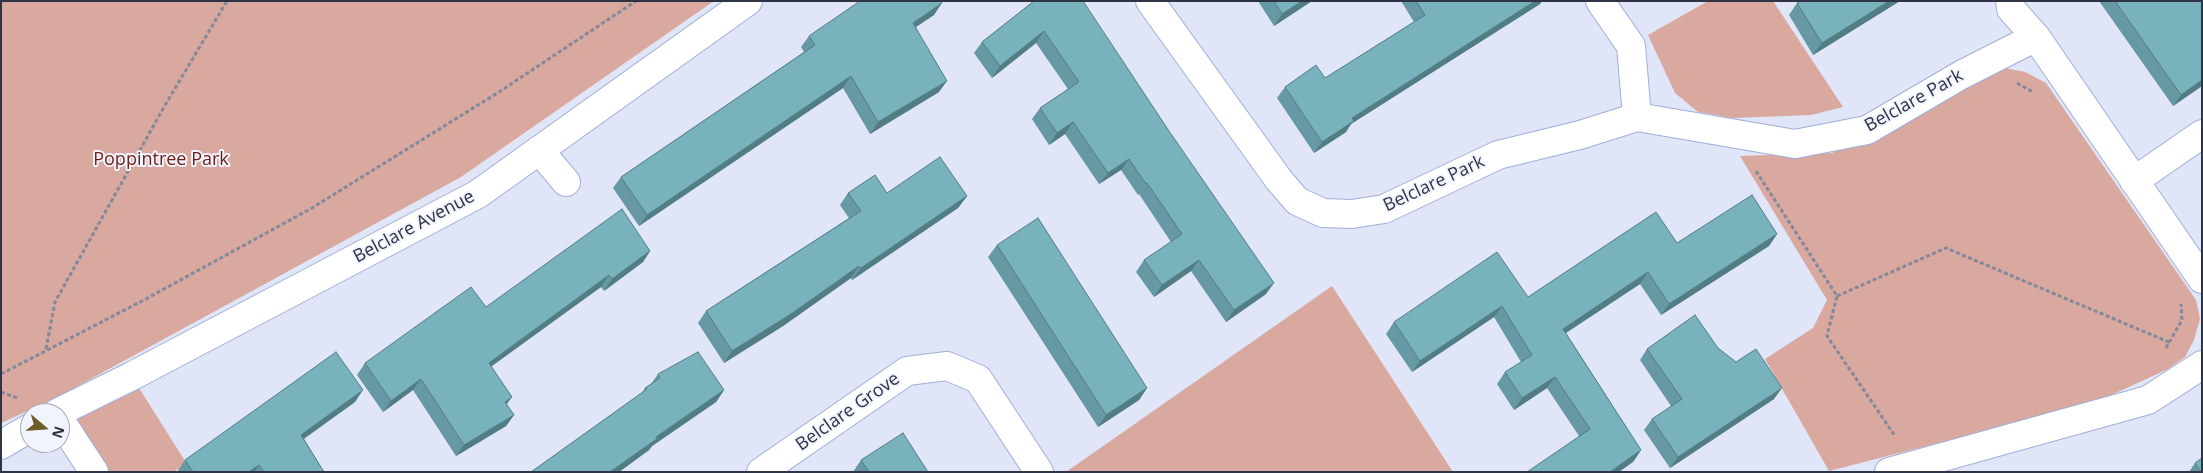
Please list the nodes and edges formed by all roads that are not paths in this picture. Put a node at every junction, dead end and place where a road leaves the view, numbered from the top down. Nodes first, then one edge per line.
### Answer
1 (748, 1) edge
2 (1150, 1) edge
3 (1600, 1) edge
4 (2010, 1) edge
5 (2036, 37) junction
6 (1637, 117) junction
7 (2202, 134) edge
8 (539, 150) junction
9 (2134, 181) junction
10 (566, 182) dead end
11 (2202, 278) edge
12 (2202, 365) edge
13 (70, 407) edge
14 (20, 434) edge
15 (70, 435) edge
16 (1, 445) edge
17 (1902, 468) edge
18 (94, 472) edge
19 (761, 472) edge
20 (1039, 472) edge

1 - 8 street, Belclare Avenue
2 - 6 street, Belclare Park
3 - 6 street
4 - 5 street
5 - 6 street, Belclare Park
5 - 9 street
7 - 9 street
8 - 10 street
8 - 13 street, Belclare Avenue
9 - 11 street
12 - 17 street
14 - 16 street
15 - 18 street
19 - 20 street, Belclare Grove

